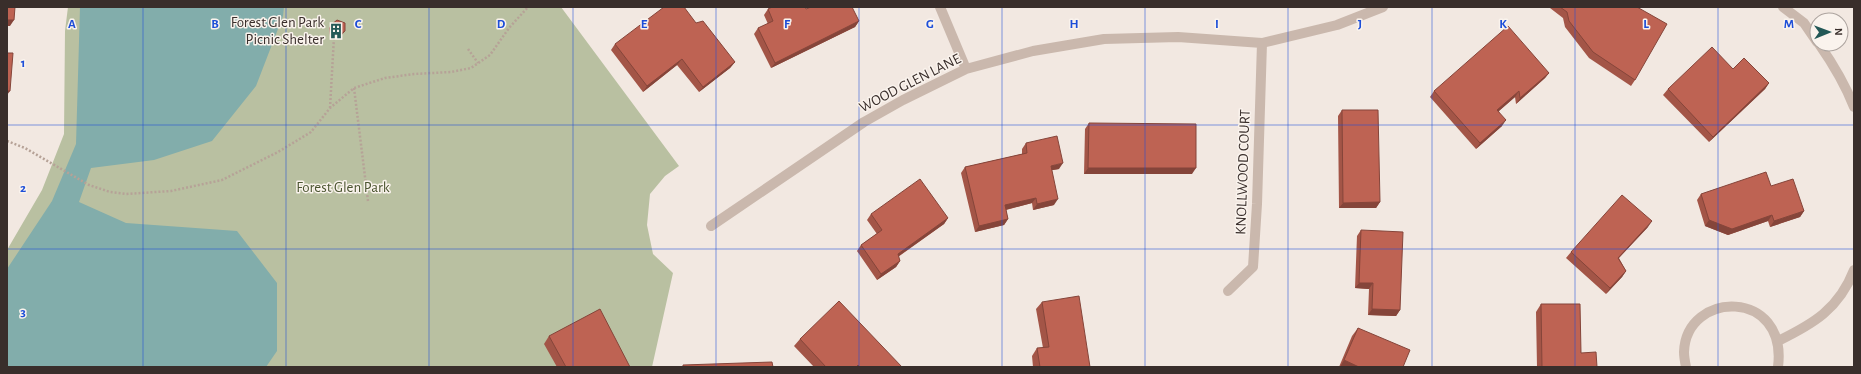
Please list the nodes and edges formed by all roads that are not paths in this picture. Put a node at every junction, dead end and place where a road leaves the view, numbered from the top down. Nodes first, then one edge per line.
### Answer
1 (940, 7) edge
2 (1383, 7) edge
3 (1782, 7) edge
4 (1809, 30) edge
5 (1262, 43) junction
6 (1824, 52) edge
7 (966, 70) junction
8 (1854, 107) edge
9 (711, 226) dead end
10 (1854, 270) edge
11 (1228, 291) dead end
12 (1778, 341) junction
13 (1686, 367) edge
14 (1778, 367) edge

1 - 7 street
2 - 5 street, WOOD GLEN LANE
3 - 4 street
5 - 7 street, WOOD GLEN LANE
5 - 11 street, KNOLLWOOD COURT
6 - 8 street
7 - 9 street, WOOD GLEN LANE
10 - 12 street
12 - 13 street
12 - 14 street

